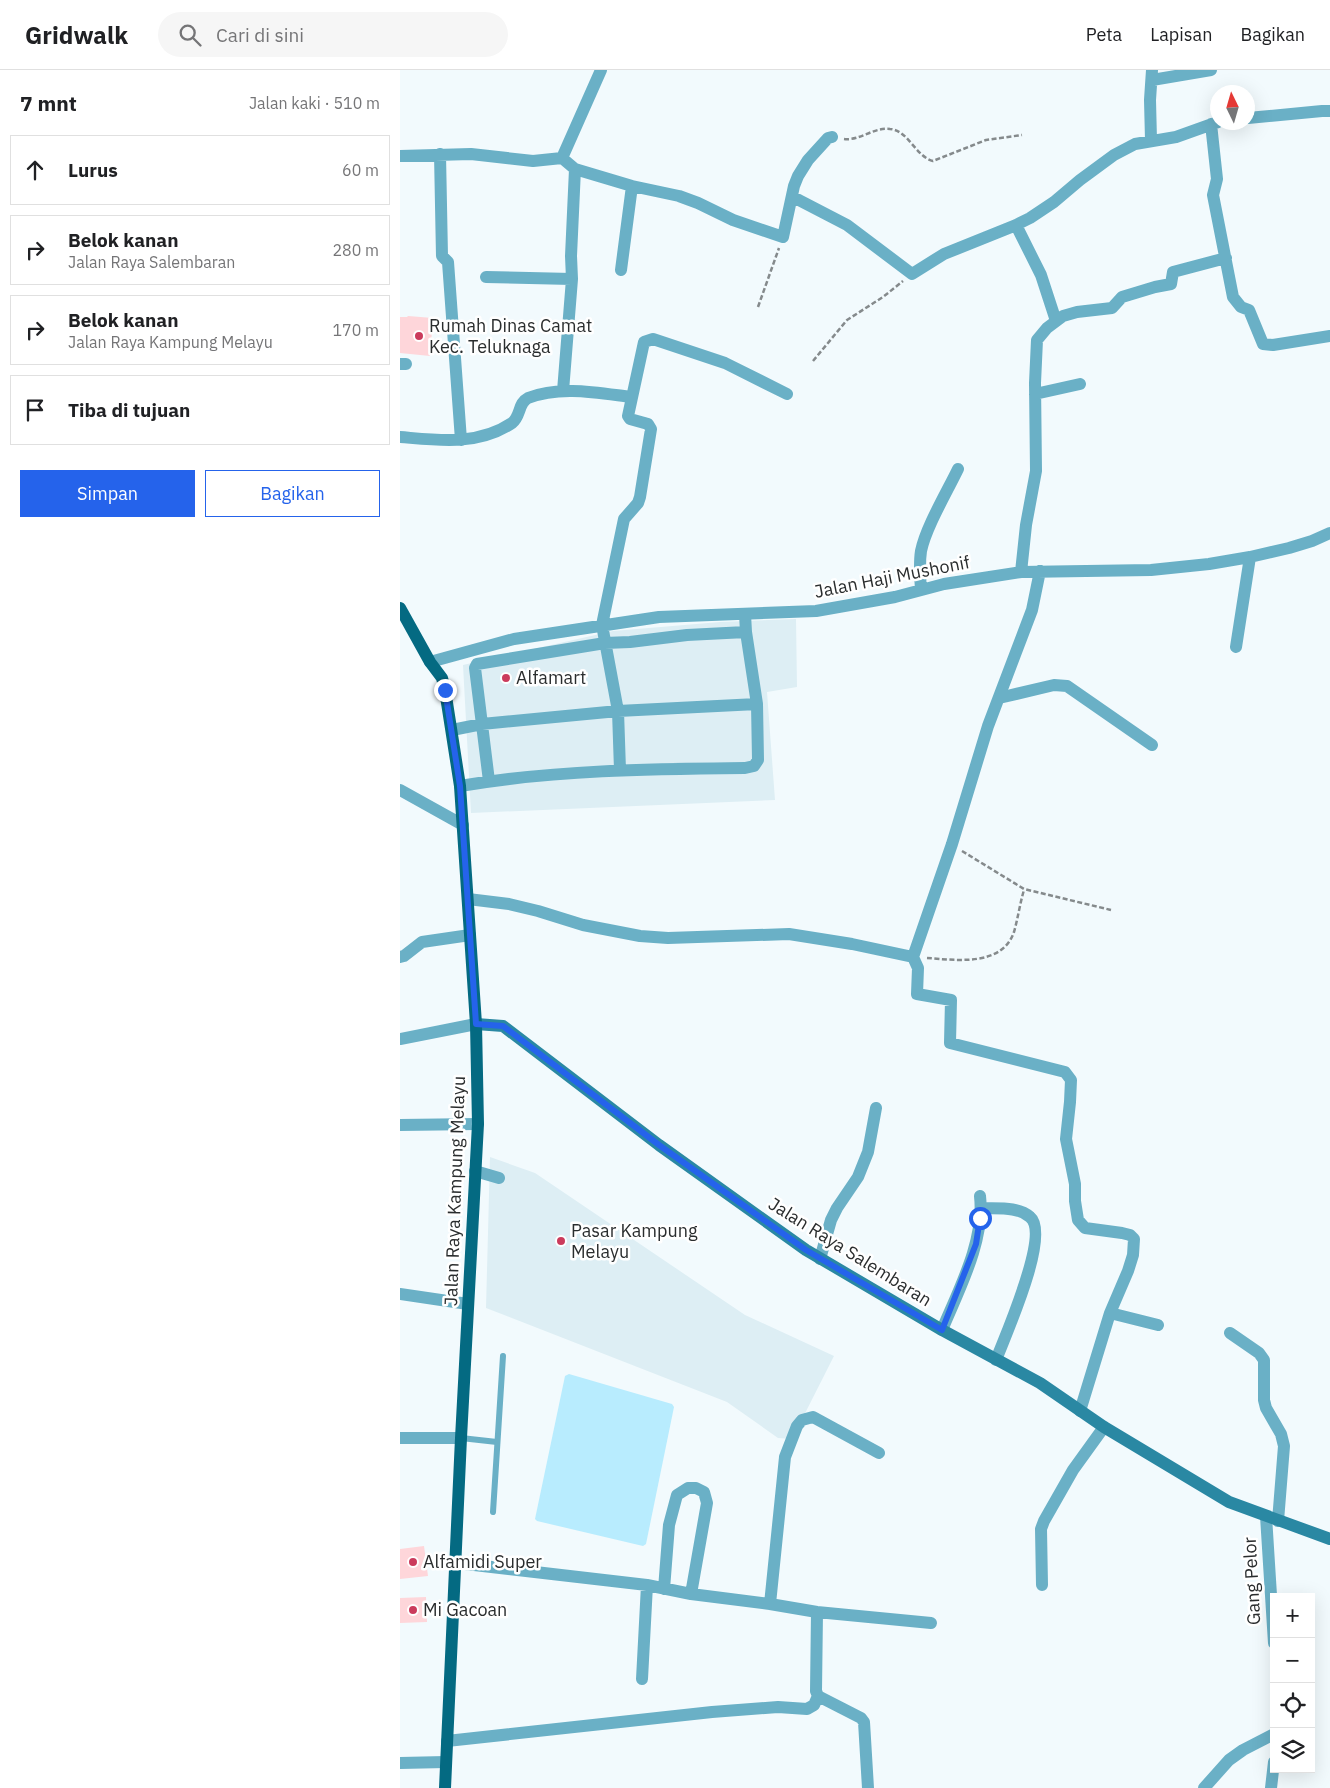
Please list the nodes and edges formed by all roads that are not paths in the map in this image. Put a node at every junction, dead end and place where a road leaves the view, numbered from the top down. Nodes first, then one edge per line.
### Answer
1 (601, 70) edge
2 (1211, 70) edge
3 (1152, 75) edge
4 (1330, 111) edge
5 (1255, 117) edge
6 (1210, 124) edge
7 (1214, 130) edge
8 (832, 137) road end
9 (1151, 140) junction
10 (440, 154) junction
11 (400, 156) edge
12 (562, 158) junction
13 (575, 169) junction
14 (632, 186) junction
15 (793, 197) junction
16 (1016, 225) junction
17 (1226, 258) junction
18 (621, 270) dead end
19 (486, 277) dead end
20 (572, 279) junction
21 (1056, 321) junction
22 (1330, 336) edge
23 (1080, 384) dead end
24 (563, 391) junction
25 (787, 394) dead end
26 (1035, 394) junction
27 (631, 397) junction
28 (400, 437) edge
29 (461, 440) junction
30 (958, 469) dead end
31 (1330, 533) edge
32 (1250, 557) junction
33 (1021, 572) junction
34 (1040, 572) junction
35 (921, 590) junction
36 (400, 608) edge
37 (745, 614) junction
38 (602, 625) junction
39 (746, 632) junction
40 (604, 642) junction
41 (1236, 647) dead end
42 (430, 662) junction
43 (998, 698) junction
44 (757, 704) junction
45 (618, 711) junction
46 (482, 724) junction
47 (452, 730) junction
48 (1152, 745) dead end
49 (620, 770) junction
50 (489, 781) junction
51 (460, 786) junction
52 (400, 790) edge
53 (463, 825) junction
54 (468, 899) junction
55 (470, 935) junction
56 (400, 957) edge
57 (913, 957) junction
58 (476, 1024) junction
59 (400, 1039) edge
60 (876, 1108) dead end
61 (478, 1124) junction
62 (400, 1125) edge
63 (475, 1171) junction
64 (499, 1178) dead end
65 (820, 1259) junction
66 (400, 1294) edge
67 (468, 1304) junction
68 (1110, 1313) junction
69 (1158, 1325) dead end
70 (942, 1330) junction
71 (1230, 1333) dead end
72 (503, 1356) dead end
73 (996, 1360) junction
74 (1080, 1411) junction
75 (1104, 1426) junction
76 (400, 1438) edge
77 (461, 1438) junction
78 (497, 1442) junction
79 (879, 1453) dead end
80 (494, 1512) dead end
81 (1266, 1516) junction
82 (1278, 1521) junction
83 (1330, 1539) edge
84 (456, 1563) junction
85 (647, 1585) junction
86 (1042, 1585) dead end
87 (664, 1588) junction
88 (691, 1594) junction
89 (770, 1604) junction
90 (817, 1612) junction
91 (931, 1622) dead end
92 (1274, 1638) edge
93 (642, 1679) dead end
94 (818, 1696) junction
95 (1270, 1736) edge
96 (448, 1741) junction
97 (446, 1762) junction
98 (400, 1764) edge
99 (1273, 1773) edge
100 (445, 1788) edge
101 (868, 1788) edge
102 (1204, 1788) edge
103 (1271, 1788) edge

1 - 12 street
2 - 3 street
3 - 9 street
4 - 5 street
6 - 9 street
7 - 17 street
8 - 15 street
9 - 16 street
10 - 11 street
10 - 12 street
10 - 29 street
12 - 13 street
13 - 14 street
13 - 20 street
14 - 15 street
14 - 18 street
15 - 16 street
16 - 21 street
17 - 21 street
17 - 22 street
19 - 20 street
20 - 24 street
21 - 26 street
23 - 26 street
24 - 27 street
24 - 29 street
25 - 27 street
26 - 33 street
27 - 38 street
28 - 29 street
30 - 35 street
31 - 32 street, Jalan Haji Mushonif
32 - 34 street, Jalan Haji Mushonif
32 - 41 street
33 - 34 street, Jalan Haji Mushonif
33 - 35 street, Jalan Haji Mushonif
34 - 43 street
35 - 37 street, Jalan Haji Mushonif
36 - 42 main road, Jalan Raya Kampung Melayu
37 - 38 street, Jalan Haji Mushonif
37 - 39 street
38 - 40 street
38 - 42 street, Jalan Haji Mushonif
39 - 40 street
39 - 44 street
40 - 45 street
40 - 46 street
42 - 47 main road, Jalan Raya Kampung Melayu
43 - 48 street
43 - 57 street
44 - 45 street
44 - 49 street
45 - 46 street
45 - 49 street
46 - 47 street
46 - 50 street
47 - 51 main road, Jalan Raya Kampung Melayu
49 - 50 street
50 - 51 street
51 - 53 main road, Jalan Raya Kampung Melayu
52 - 53 street
53 - 54 main road, Jalan Raya Kampung Melayu
54 - 55 main road, Jalan Raya Kampung Melayu
54 - 57 street
55 - 56 street
55 - 58 main road, Jalan Raya Kampung Melayu
57 - 68 street
58 - 59 street
58 - 61 main road, Jalan Raya Kampung Melayu
58 - 65 main road, Jalan Raya Salembaran
60 - 65 street
61 - 62 street
61 - 63 main road, Jalan Raya Kampung Melayu
63 - 64 street
63 - 67 main road, Jalan Raya Kampung Melayu
65 - 70 main road, Jalan Raya Salembaran
66 - 67 street
67 - 77 main road, Jalan Raya Kampung Melayu
68 - 69 street
68 - 74 street
70 - 73 main road, Jalan Raya Salembaran
70 - 73 street
71 - 82 street
72 - 78 lane
73 - 74 main road, Jalan Raya Salembaran
74 - 75 main road, Jalan Raya Salembaran
75 - 81 main road, Jalan Raya Salembaran
75 - 86 street
76 - 77 street
77 - 78 lane
77 - 84 main road, Jalan Raya Kampung Melayu
78 - 80 lane
79 - 89 street
81 - 82 main road, Jalan Raya Salembaran
81 - 92 street, Gang Pelor
82 - 83 main road, Jalan Raya Salembaran
84 - 85 street
84 - 96 main road, Jalan Raya Kampung Melayu
85 - 87 street
85 - 93 street
87 - 88 street
87 - 88 street
88 - 89 street
89 - 90 street
90 - 91 street
90 - 94 street
94 - 96 street
94 - 101 street
95 - 102 street
96 - 97 main road, Jalan Raya Kampung Melayu
97 - 98 street
97 - 100 main road, Jalan Raya Kampung Melayu
99 - 103 street

